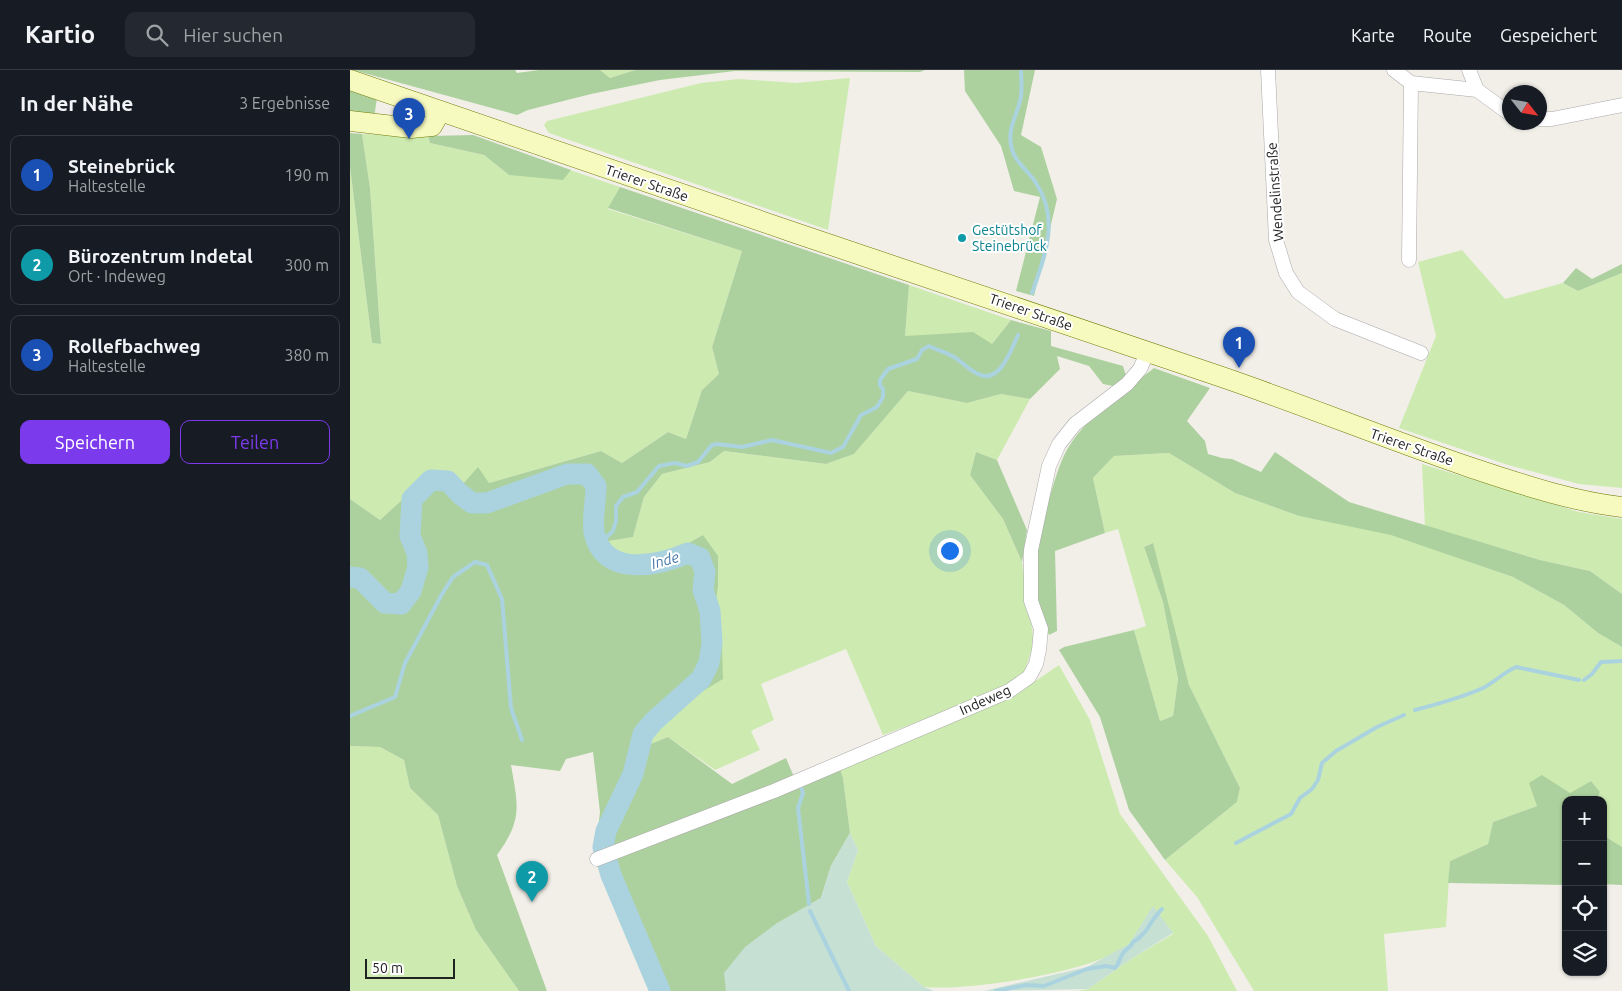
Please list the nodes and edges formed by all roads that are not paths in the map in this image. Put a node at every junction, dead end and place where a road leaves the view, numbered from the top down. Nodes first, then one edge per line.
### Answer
1 (1268, 70) edge
2 (1394, 70) edge
3 (1470, 70) edge
4 (350, 80) edge
5 (1411, 83) junction
6 (1477, 90) junction
7 (1622, 106) edge
8 (1502, 109) edge
9 (440, 112) junction
10 (1547, 119) edge
11 (350, 122) edge
12 (1409, 260) dead end
13 (1147, 353) junction
14 (1422, 353) dead end
15 (1622, 507) edge
16 (597, 859) dead end

1 - 14 street, Wendelinstraße
2 - 5 street
3 - 6 street
4 - 9 main road, Trierer Straße
5 - 6 street
5 - 12 street
6 - 8 street
7 - 10 street
9 - 11 main road
9 - 13 main road, Trierer Straße
13 - 15 main road, Trierer Straße
13 - 16 street, Indeweg

